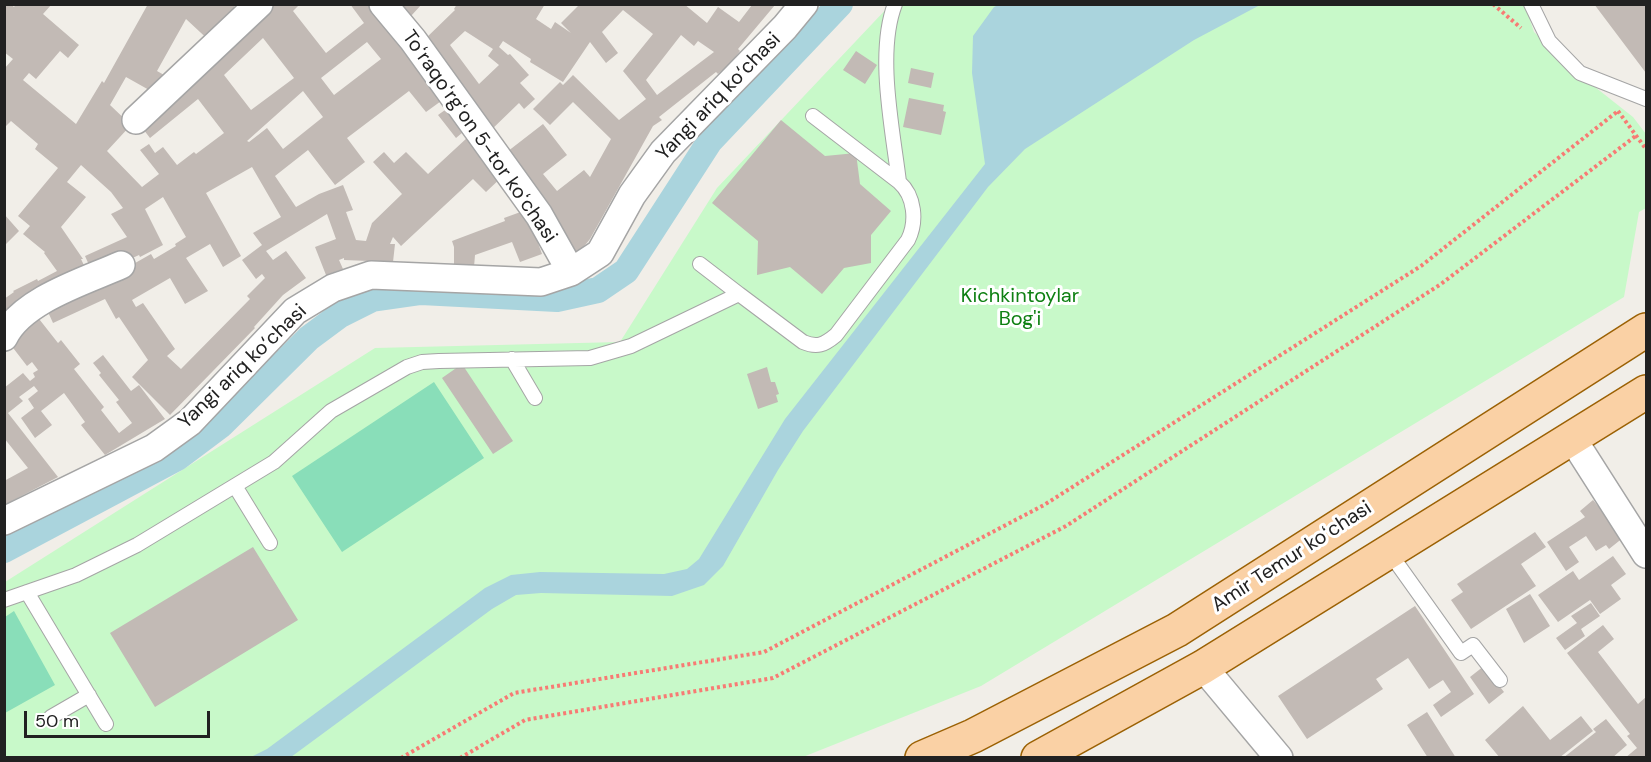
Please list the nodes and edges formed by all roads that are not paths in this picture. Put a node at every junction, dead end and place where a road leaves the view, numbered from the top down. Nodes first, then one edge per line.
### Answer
1 (259, 4) edge
2 (383, 4) edge
3 (804, 4) edge
4 (895, 4) edge
5 (1531, 4) edge
6 (1647, 99) edge
7 (813, 116) dead end
8 (136, 120) dead end
9 (899, 182) junction
10 (700, 264) dead end
11 (121, 266) dead end
12 (571, 273) junction
13 (740, 294) junction
14 (1647, 330) edge
15 (4, 337) edge
16 (512, 359) junction
17 (1647, 392) edge
18 (535, 398) dead end
19 (1572, 438) junction
20 (236, 486) junction
21 (4, 521) edge
22 (270, 543) dead end
23 (1389, 552) junction
24 (1647, 554) edge
25 (27, 592) junction
26 (4, 600) edge
27 (1177, 630) junction
28 (1203, 667) junction
29 (1500, 680) dead end
30 (89, 695) junction
31 (51, 717) dead end
32 (106, 724) dead end
33 (922, 758) edge
34 (1038, 758) edge
35 (1279, 758) edge

1 - 8 street
2 - 12 street, Toʻraqoʻrgʻon 5-tor koʻchasi
3 - 12 street, Yangi ariq ko‘chasi
4 - 9 lane
5 - 6 lane
7 - 9 lane
9 - 13 lane
10 - 13 lane
11 - 15 street
12 - 21 street, Yangi ariq ko‘chasi
13 - 16 lane
14 - 27 main road, Amir Temur koʻchasi
16 - 18 lane
16 - 20 lane
17 - 19 main road
19 - 23 main road
19 - 24 street
20 - 22 lane
20 - 25 lane
23 - 28 main road
23 - 29 lane
25 - 26 lane
25 - 30 lane
27 - 28 main road
27 - 33 main road, Amir Temur koʻchasi
28 - 34 main road
28 - 35 street
30 - 31 lane
30 - 32 lane

